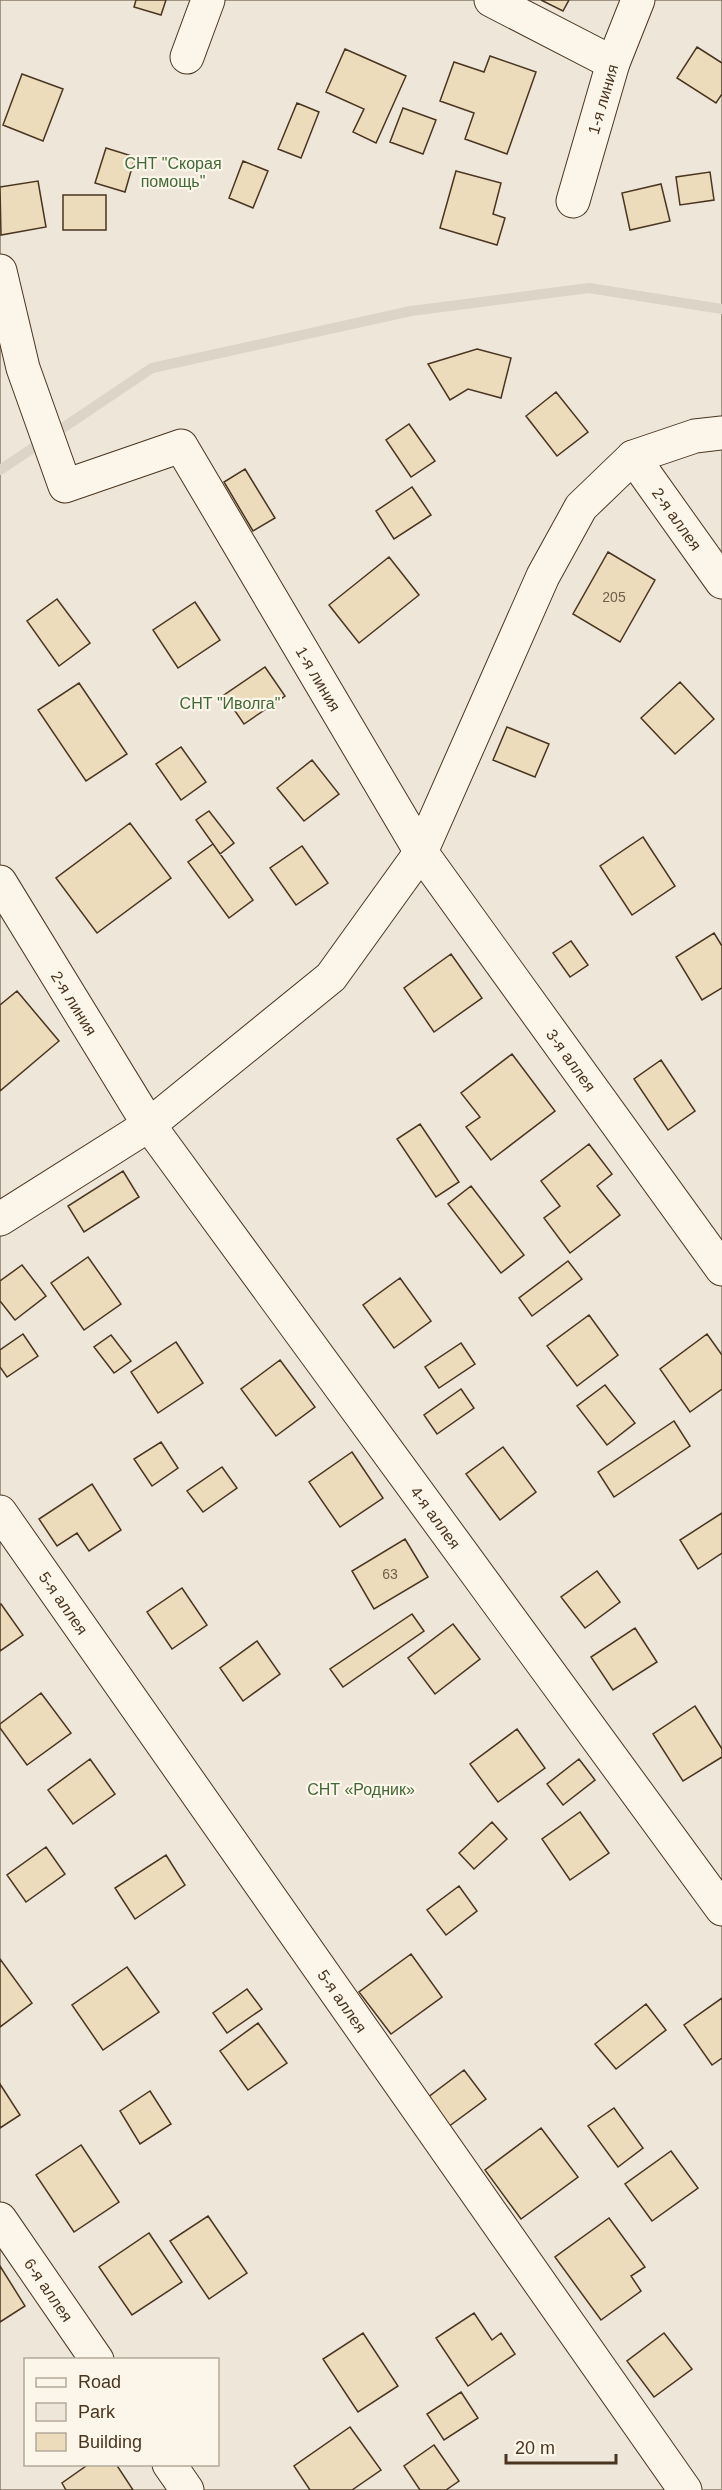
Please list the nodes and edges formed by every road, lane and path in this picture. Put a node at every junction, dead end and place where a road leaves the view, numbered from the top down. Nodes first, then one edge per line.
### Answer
1 (208, 0) edge
2 (492, 0) edge
3 (638, 0) edge
4 (187, 57) dead end
5 (613, 63) junction
6 (573, 201) dead end
7 (0, 271) edge
8 (722, 433) edge
9 (633, 457) junction
10 (722, 582) edge
11 (421, 852) junction
12 (0, 882) edge
13 (149, 1125) junction
14 (0, 1219) edge
15 (722, 1269) edge
16 (0, 1512) edge
17 (722, 1909) edge
18 (0, 2219) edge
19 (96, 2358) edge
20 (170, 2466) edge
21 (187, 2490) edge
22 (685, 2490) edge

1 - 4 street
2 - 5 street
3 - 5 street, 1-я линия
5 - 6 street, 1-я линия
7 - 11 street, 1-я линия
8 - 9 street
9 - 10 street, 2-я аллея
9 - 11 street
11 - 13 street
11 - 15 street, 3-я аллея
12 - 13 street, 2-я линия
13 - 14 street
13 - 17 street, 4-я аллея
16 - 22 street, 5-я аллея
18 - 19 street, 6-я аллея
20 - 21 street

